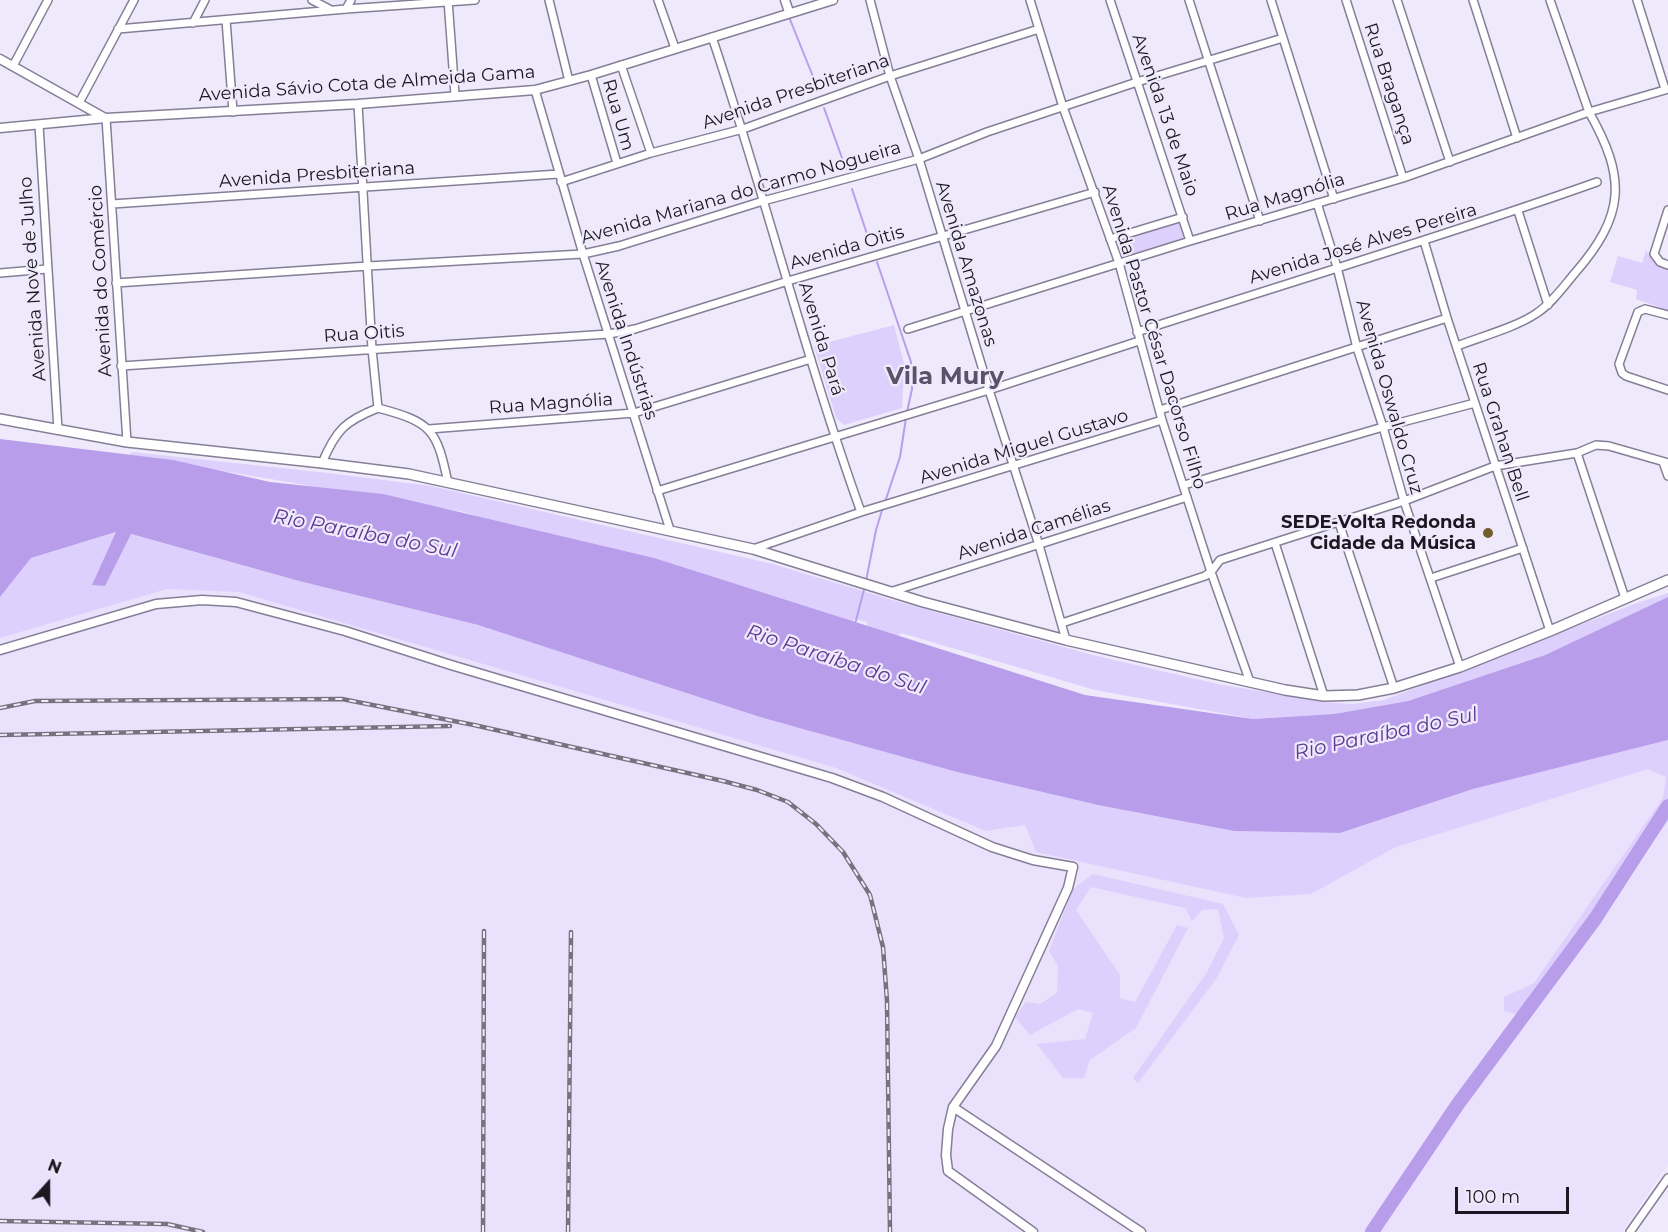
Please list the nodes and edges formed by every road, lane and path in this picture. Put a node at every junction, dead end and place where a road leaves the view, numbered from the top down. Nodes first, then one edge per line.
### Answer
1 (48, 0) edge
2 (134, 0) edge
3 (205, 0) edge
4 (312, 0) edge
5 (351, 0) edge
6 (475, 0) edge
7 (549, 0) edge
8 (658, 0) edge
9 (785, 0) edge
10 (833, 0) edge
11 (870, 0) edge
12 (1030, 0) edge
13 (1110, 0) edge
14 (1189, 0) edge
15 (1271, 0) edge
16 (1346, 0) edge
17 (1397, 0) edge
18 (1473, 0) edge
19 (1550, 0) edge
20 (1637, 0) edge
21 (448, 1) edge
22 (800, 4) edge
23 (346, 9) junction
24 (331, 10) junction
25 (789, 12) junction
26 (226, 20) junction
27 (193, 23) junction
28 (1039, 28) junction
29 (118, 29) junction
30 (712, 37) junction
31 (1283, 38) junction
32 (675, 48) junction
33 (0, 59) edge
34 (1207, 61) junction
35 (621, 65) junction
36 (13, 66) junction
37 (591, 75) junction
38 (890, 76) junction
39 (569, 81) junction
40 (1137, 82) junction
41 (1666, 89) edge
42 (535, 90) junction
43 (455, 95) junction
44 (80, 103) junction
45 (358, 104) junction
46 (1063, 107) junction
47 (233, 112) junction
48 (1589, 112) junction
49 (106, 118) junction
50 (39, 125) junction
51 (0, 128) edge
52 (743, 129) junction
53 (1517, 138) junction
54 (651, 153) junction
55 (919, 159) junction
56 (1450, 162) junction
57 (616, 164) junction
58 (560, 178) junction
59 (1403, 178) junction
60 (1597, 182) dead end
61 (362, 187) junction
62 (1095, 192) junction
63 (1334, 199) junction
64 (764, 201) junction
65 (1317, 203) junction
66 (112, 204) junction
67 (1518, 210) junction
68 (1668, 210) edge
69 (1183, 217) junction
70 (1260, 221) junction
71 (943, 236) junction
72 (1110, 238) junction
73 (1190, 241) junction
74 (1424, 241) junction
75 (583, 254) junction
76 (1119, 263) junction
77 (1668, 265) edge
78 (368, 266) junction
79 (1336, 267) junction
80 (47, 269) junction
81 (0, 273) edge
82 (788, 280) junction
83 (116, 283) junction
84 (1548, 305) junction
85 (964, 311) junction
86 (1668, 315) edge
87 (1447, 318) junction
88 (908, 329) dead end
89 (1137, 332) junction
90 (609, 334) junction
91 (1139, 341) junction
92 (1456, 346) junction
93 (1357, 348) junction
94 (372, 349) junction
95 (811, 359) junction
96 (121, 366) junction
97 (989, 390) junction
98 (1668, 390) edge
99 (1475, 403) junction
100 (378, 408) junction
101 (1160, 410) junction
102 (634, 413) junction
103 (0, 419) edge
104 (1161, 420) junction
105 (1383, 427) junction
106 (429, 429) junction
107 (58, 430) junction
108 (834, 437) junction
109 (127, 442) junction
110 (1576, 453) junction
111 (1666, 462) edge
112 (322, 463) junction
113 (1014, 465) junction
114 (1495, 466) junction
115 (1668, 476) edge
116 (448, 483) junction
117 (1184, 485) junction
118 (657, 491) junction
119 (1187, 497) junction
120 (1404, 501) junction
121 (861, 512) junction
122 (1340, 523) junction
123 (670, 530) junction
124 (1275, 543) junction
125 (1039, 544) junction
126 (1522, 548) junction
127 (753, 549) junction
128 (1211, 572) junction
129 (1431, 578) junction
130 (1668, 580) edge
131 (890, 592) junction
132 (1625, 598) junction
133 (1062, 622) junction
134 (1550, 631) junction
135 (1066, 640) junction
136 (0, 650) edge
137 (1460, 667) junction
138 (1250, 682) junction
139 (1394, 688) junction
140 (1324, 696) junction
141 (953, 1107) junction
142 (1668, 1178) edge
143 (1032, 1232) edge
144 (1141, 1232) edge
145 (1630, 1232) edge

1 - 36 street
2 - 29 street
3 - 27 street
4 - 24 street
5 - 23 street
6 - 21 street
7 - 39 street
8 - 32 street
9 - 25 street
10 - 22 street, Avenida Sávio Cota de Almeida Gama
11 - 38 street, Avenida Amazonas
12 - 28 street, Avenida Pastor César Dacorso Filho
13 - 40 street, Avenida 13 de Maio
14 - 34 street
15 - 31 street
16 - 59 street, Rua Bragança
17 - 56 street
18 - 53 street
19 - 48 street
20 - 41 street
21 - 23 street
21 - 43 street
22 - 25 street, Avenida Sávio Cota de Almeida Gama
23 - 24 street
24 - 26 street
25 - 30 street, Avenida Sávio Cota de Almeida Gama
26 - 27 street
26 - 47 street
27 - 29 street
28 - 38 street, Avenida Presbiteriana
28 - 46 street, Avenida Pastor César Dacorso Filho
29 - 44 street
30 - 32 street, Avenida Sávio Cota de Almeida Gama
30 - 52 street, Avenida Pará
31 - 34 street, Avenida Mariana do Carmo Nogueira
31 - 63 street
32 - 35 street, Avenida Sávio Cota de Almeida Gama
33 - 36 street
34 - 40 street, Avenida Mariana do Carmo Nogueira
34 - 70 street
35 - 37 street, Avenida Sávio Cota de Almeida Gama
35 - 54 street
36 - 44 street
37 - 39 street, Avenida Sávio Cota de Almeida Gama
37 - 57 street, Rua Um
38 - 52 street, Avenida Presbiteriana
38 - 55 street, Avenida Amazonas
39 - 42 street, Avenida Sávio Cota de Almeida Gama
40 - 46 street, Avenida Mariana do Carmo Nogueira
40 - 69 street, Avenida 13 de Maio
41 - 48 street, Rua Magnólia
42 - 43 street, Avenida Sávio Cota de Almeida Gama
42 - 58 street, Avenida Indústrias
43 - 45 street, Avenida Sávio Cota de Almeida Gama
44 - 49 street
45 - 47 street, Avenida Sávio Cota de Almeida Gama
45 - 61 street
46 - 55 street, Avenida Mariana do Carmo Nogueira
46 - 62 street, Avenida Pastor César Dacorso Filho
47 - 49 street, Avenida Sávio Cota de Almeida Gama
48 - 53 street, Rua Magnólia
48 - 84 street
49 - 50 street, Avenida Sávio Cota de Almeida Gama
49 - 66 street, Avenida do Comércio
50 - 51 street, Avenida Sávio Cota de Almeida Gama
50 - 80 street, Avenida Nove de Julho
52 - 54 street, Avenida Presbiteriana
52 - 64 street, Avenida Pará
53 - 56 street, Rua Magnólia
54 - 57 street, Avenida Presbiteriana
55 - 64 street, Avenida Mariana do Carmo Nogueira
55 - 71 street, Avenida Amazonas
56 - 59 street, Rua Magnólia
57 - 58 street, Avenida Presbiteriana
58 - 61 street, Avenida Presbiteriana
58 - 75 street, Avenida Indústrias
59 - 63 street, Rua Magnólia
60 - 67 street, Avenida José Alves Pereira
61 - 66 street, Avenida Presbiteriana
61 - 78 street
62 - 71 street, Avenida Oitis
62 - 72 street, Avenida Pastor César Dacorso Filho
63 - 65 street, Rua Magnólia
64 - 75 street, Avenida Mariana do Carmo Nogueira
64 - 82 street, Avenida Pará
65 - 70 street, Rua Magnólia
65 - 79 street, Avenida Oswaldo Cruz
66 - 83 street, Avenida do Comércio
67 - 74 street, Avenida José Alves Pereira
67 - 84 street
68 - 77 street
69 - 72 street
69 - 73 street, Avenida 13 de Maio
70 - 73 street, Rua Magnólia
71 - 82 street, Avenida Oitis
71 - 85 street, Avenida Amazonas
72 - 76 street, Avenida Pastor César Dacorso Filho
73 - 76 street, Rua Magnólia
74 - 79 street, Avenida José Alves Pereira
74 - 87 street, Rua Grahan Bell
75 - 78 street, Avenida Mariana do Carmo Nogueira
75 - 90 street, Avenida Indústrias
76 - 85 street, Rua Magnólia
76 - 89 street, Avenida Pastor César Dacorso Filho
78 - 83 street, Avenida Mariana do Carmo Nogueira
78 - 94 street
79 - 89 street, Avenida José Alves Pereira
79 - 93 street, Avenida Oswaldo Cruz
80 - 81 street
80 - 107 street, Avenida Nove de Julho
82 - 90 street, Avenida Oitis
82 - 95 street, Avenida Pará
83 - 96 street, Avenida do Comércio
84 - 92 street
85 - 88 street, Rua Magnólia
85 - 97 street, Avenida Amazonas
86 - 98 street
87 - 92 street, Rua Grahan Bell
87 - 93 street
89 - 91 street, Avenida Pastor César Dacorso Filho
90 - 94 street, Rua Oitis
90 - 102 street, Avenida Indústrias
91 - 97 street
91 - 101 street, Avenida Pastor César Dacorso Filho
92 - 99 street, Rua Grahan Bell
93 - 101 street
93 - 105 street, Avenida Oswaldo Cruz
94 - 96 street, Rua Oitis
94 - 100 street
95 - 102 street, Rua Magnólia
95 - 108 street, Avenida Pará
96 - 109 street, Avenida do Comércio
97 - 108 street
97 - 113 street, Avenida Amazonas
99 - 105 street
99 - 114 street, Rua Grahan Bell
100 - 106 street
100 - 112 street
101 - 104 street, Avenida Pastor César Dacorso Filho
102 - 106 street, Rua Magnólia
102 - 118 street, Avenida Indústrias
103 - 107 main road
104 - 113 street, Avenida Miguel Gustavo
104 - 117 street, Avenida Pastor César Dacorso Filho
105 - 117 street
105 - 120 street, Avenida Oswaldo Cruz
106 - 116 street
107 - 109 main road
108 - 118 street
108 - 121 street, Avenida Pará
109 - 112 main road
110 - 111 street
110 - 114 street
110 - 132 street
111 - 115 street
112 - 116 main road
113 - 121 street, Avenida Miguel Gustavo
113 - 125 street, Avenida Amazonas
114 - 120 street
114 - 126 street, Rua Grahan Bell
116 - 123 main road
117 - 119 street, Avenida Pastor César Dacorso Filho
118 - 123 street, Avenida Indústrias
119 - 125 street, Avenida Camélias
119 - 128 street, Avenida Pastor César Dacorso Filho
120 - 122 street
120 - 129 street, Avenida Oswaldo Cruz
121 - 127 street
122 - 124 street
122 - 139 street
123 - 127 main road
124 - 128 street
124 - 140 street
125 - 131 street, Avenida Camélias
125 - 133 street, Avenida Amazonas
126 - 129 street
126 - 134 street, Rua Grahan Bell
127 - 131 main road
128 - 133 street
128 - 138 street, Avenida Pastor César Dacorso Filho
129 - 137 street, Avenida Oswaldo Cruz
130 - 132 main road
131 - 135 main road
132 - 134 main road
133 - 135 street, Avenida Amazonas
134 - 137 main road
135 - 138 main road
136 - 141 street
137 - 139 main road
138 - 140 main road
139 - 140 main road
141 - 143 street
141 - 144 street
142 - 145 street

